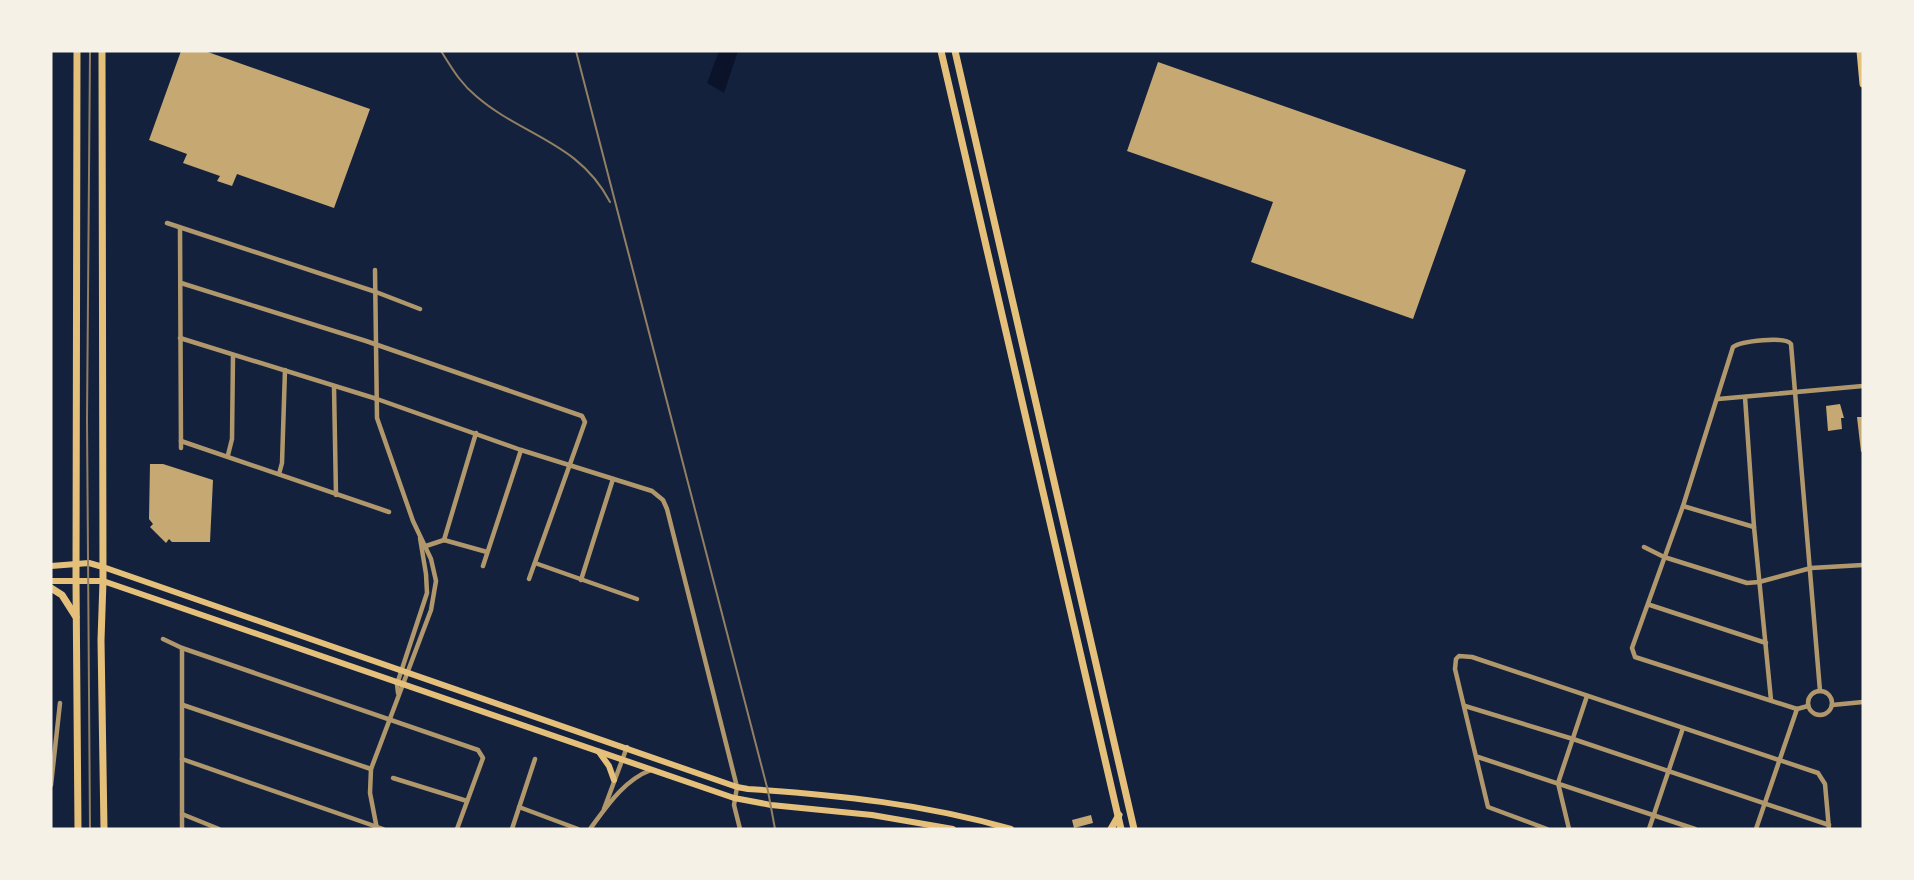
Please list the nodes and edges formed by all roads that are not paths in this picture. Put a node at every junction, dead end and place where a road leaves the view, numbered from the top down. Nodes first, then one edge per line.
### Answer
1 (76, 51) edge
2 (102, 51) edge
3 (941, 51) edge
4 (955, 51) edge
5 (1860, 51) edge
6 (958, 63) junction
7 (945, 67) junction
8 (1862, 72) edge
9 (1863, 84) edge
10 (167, 223) dead end
11 (180, 228) junction
12 (375, 270) dead end
13 (180, 283) junction
14 (376, 292) junction
15 (420, 310) dead end
16 (180, 338) junction
17 (376, 344) junction
18 (233, 355) junction
19 (285, 370) junction
20 (1863, 386) edge
21 (334, 387) junction
22 (1796, 392) junction
23 (1745, 397) junction
24 (376, 399) junction
25 (1718, 399) junction
26 (476, 433) junction
27 (181, 441) junction
28 (181, 448) dead end
29 (522, 450) junction
30 (228, 455) junction
31 (570, 465) junction
32 (279, 474) junction
33 (613, 479) junction
34 (336, 495) junction
35 (1683, 506) junction
36 (389, 512) dead end
37 (1754, 527) junction
38 (420, 538) junction
39 (444, 540) junction
40 (426, 546) junction
41 (1644, 547) dead end
42 (420, 548) junction
43 (487, 552) junction
44 (1664, 557) junction
45 (77, 563) junction
46 (535, 563) junction
47 (1863, 565) edge
48 (51, 566) edge
49 (483, 566) dead end
50 (103, 567) junction
51 (1811, 568) junction
52 (76, 579) junction
53 (529, 579) dead end
54 (581, 580) junction
55 (51, 581) edge
56 (103, 581) junction
57 (1759, 582) junction
58 (51, 588) edge
59 (636, 599) dead end
60 (1650, 605) junction
61 (76, 617) junction
62 (163, 639) dead end
63 (1766, 643) junction
64 (182, 648) junction
65 (401, 671) junction
66 (408, 673) junction
67 (400, 685) junction
68 (1820, 691) junction
69 (1587, 696) junction
70 (1771, 700) junction
71 (1863, 702) edge
72 (60, 704) dead end
73 (183, 705) junction
74 (1832, 705) junction
75 (1465, 706) junction
76 (1808, 706) junction
77 (1797, 709) junction
78 (388, 720) junction
79 (1682, 728) junction
80 (1573, 739) junction
81 (627, 747) junction
82 (598, 751) junction
83 (1478, 757) junction
84 (1779, 758) junction
85 (182, 759) junction
86 (535, 759) dead end
87 (622, 760) junction
88 (371, 769) junction
89 (651, 770) junction
90 (1668, 770) junction
91 (393, 778) dead end
92 (614, 780) junction
93 (1558, 783) junction
94 (51, 785) edge
95 (737, 787) junction
96 (734, 798) junction
97 (467, 801) junction
98 (1764, 803) junction
99 (519, 807) junction
100 (604, 810) junction
101 (182, 814) junction
102 (1119, 814) junction
103 (1654, 815) junction
104 (377, 827) edge
105 (1829, 827) edge
106 (78, 829) edge
107 (104, 829) edge
108 (182, 829) edge
109 (219, 829) edge
110 (383, 829) edge
111 (457, 829) edge
112 (512, 829) edge
113 (578, 829) edge
114 (590, 829) edge
115 (740, 829) edge
116 (953, 829) edge
117 (1012, 829) edge
118 (1111, 829) edge
119 (1121, 829) edge
120 (1134, 829) edge
121 (1547, 829) edge
122 (1570, 829) edge
123 (1649, 829) edge
124 (1695, 829) edge
125 (1756, 829) edge

1 - 45 main road
2 - 50 main road
3 - 7 main road
4 - 6 main road
5 - 8 main road
6 - 7 main road
6 - 120 main road
7 - 102 main road
8 - 9 main road
10 - 11 street
11 - 13 street
11 - 14 street
12 - 14 street
13 - 16 street
13 - 17 street
14 - 15 street
14 - 17 street
16 - 18 street
16 - 27 street
17 - 24 street
17 - 31 street
18 - 19 street
18 - 30 street
19 - 21 street
19 - 32 street
20 - 22 street
21 - 24 street
21 - 34 street
22 - 23 street
22 - 25 street
22 - 51 street
23 - 25 street
23 - 37 street
24 - 26 street
24 - 38 street
25 - 35 street
26 - 29 street
26 - 39 street
27 - 28 street
27 - 30 street
29 - 31 street
29 - 43 street
30 - 32 street
31 - 33 street
31 - 46 street
32 - 34 street
33 - 54 street
33 - 95 street
34 - 36 street
35 - 37 street
35 - 44 street
37 - 57 street
38 - 40 street
38 - 42 street
39 - 40 street
39 - 43 street
40 - 42 street
40 - 66 street
41 - 44 street
42 - 65 street
43 - 49 street
44 - 57 street
44 - 60 street
45 - 48 main road
45 - 50 main road
45 - 52 main road
46 - 53 street
46 - 54 street
47 - 51 street
50 - 56 main road
50 - 65 main road
51 - 57 street
51 - 68 street
52 - 55 main road
52 - 56 main road
52 - 61 main road
54 - 59 street
56 - 67 main road
56 - 107 main road
57 - 63 street
58 - 61 main road
60 - 63 street
60 - 70 street
61 - 106 main road
62 - 64 street
63 - 70 street
64 - 73 street
64 - 78 street
65 - 66 main road
65 - 67 street
66 - 67 street
66 - 81 main road
67 - 78 street
67 - 82 main road
68 - 74 street
68 - 76 street
69 - 75 street
69 - 79 street
69 - 80 street
70 - 77 street
71 - 74 street
72 - 94 street
73 - 85 street
73 - 88 street
74 - 76 street
75 - 80 street
75 - 83 street
76 - 77 street
77 - 84 street
78 - 88 street
78 - 97 street
79 - 84 street
79 - 90 street
80 - 90 street
80 - 93 street
81 - 87 street
81 - 95 main road
82 - 87 main road
82 - 92 main road
83 - 93 street
83 - 121 street
84 - 98 street
84 - 105 street
85 - 101 street
85 - 104 street
86 - 99 street
87 - 89 main road
87 - 92 street
88 - 104 street
89 - 96 main road
89 - 100 street
90 - 98 street
90 - 103 street
91 - 97 street
92 - 100 street
93 - 103 street
93 - 122 street
95 - 96 street
95 - 117 main road
96 - 115 street
96 - 116 main road
97 - 111 street
98 - 105 street
98 - 125 street
99 - 112 street
99 - 113 street
100 - 114 street
101 - 108 street
101 - 109 street
102 - 118 main road
102 - 119 main road
103 - 123 street
103 - 124 street
104 - 110 street

